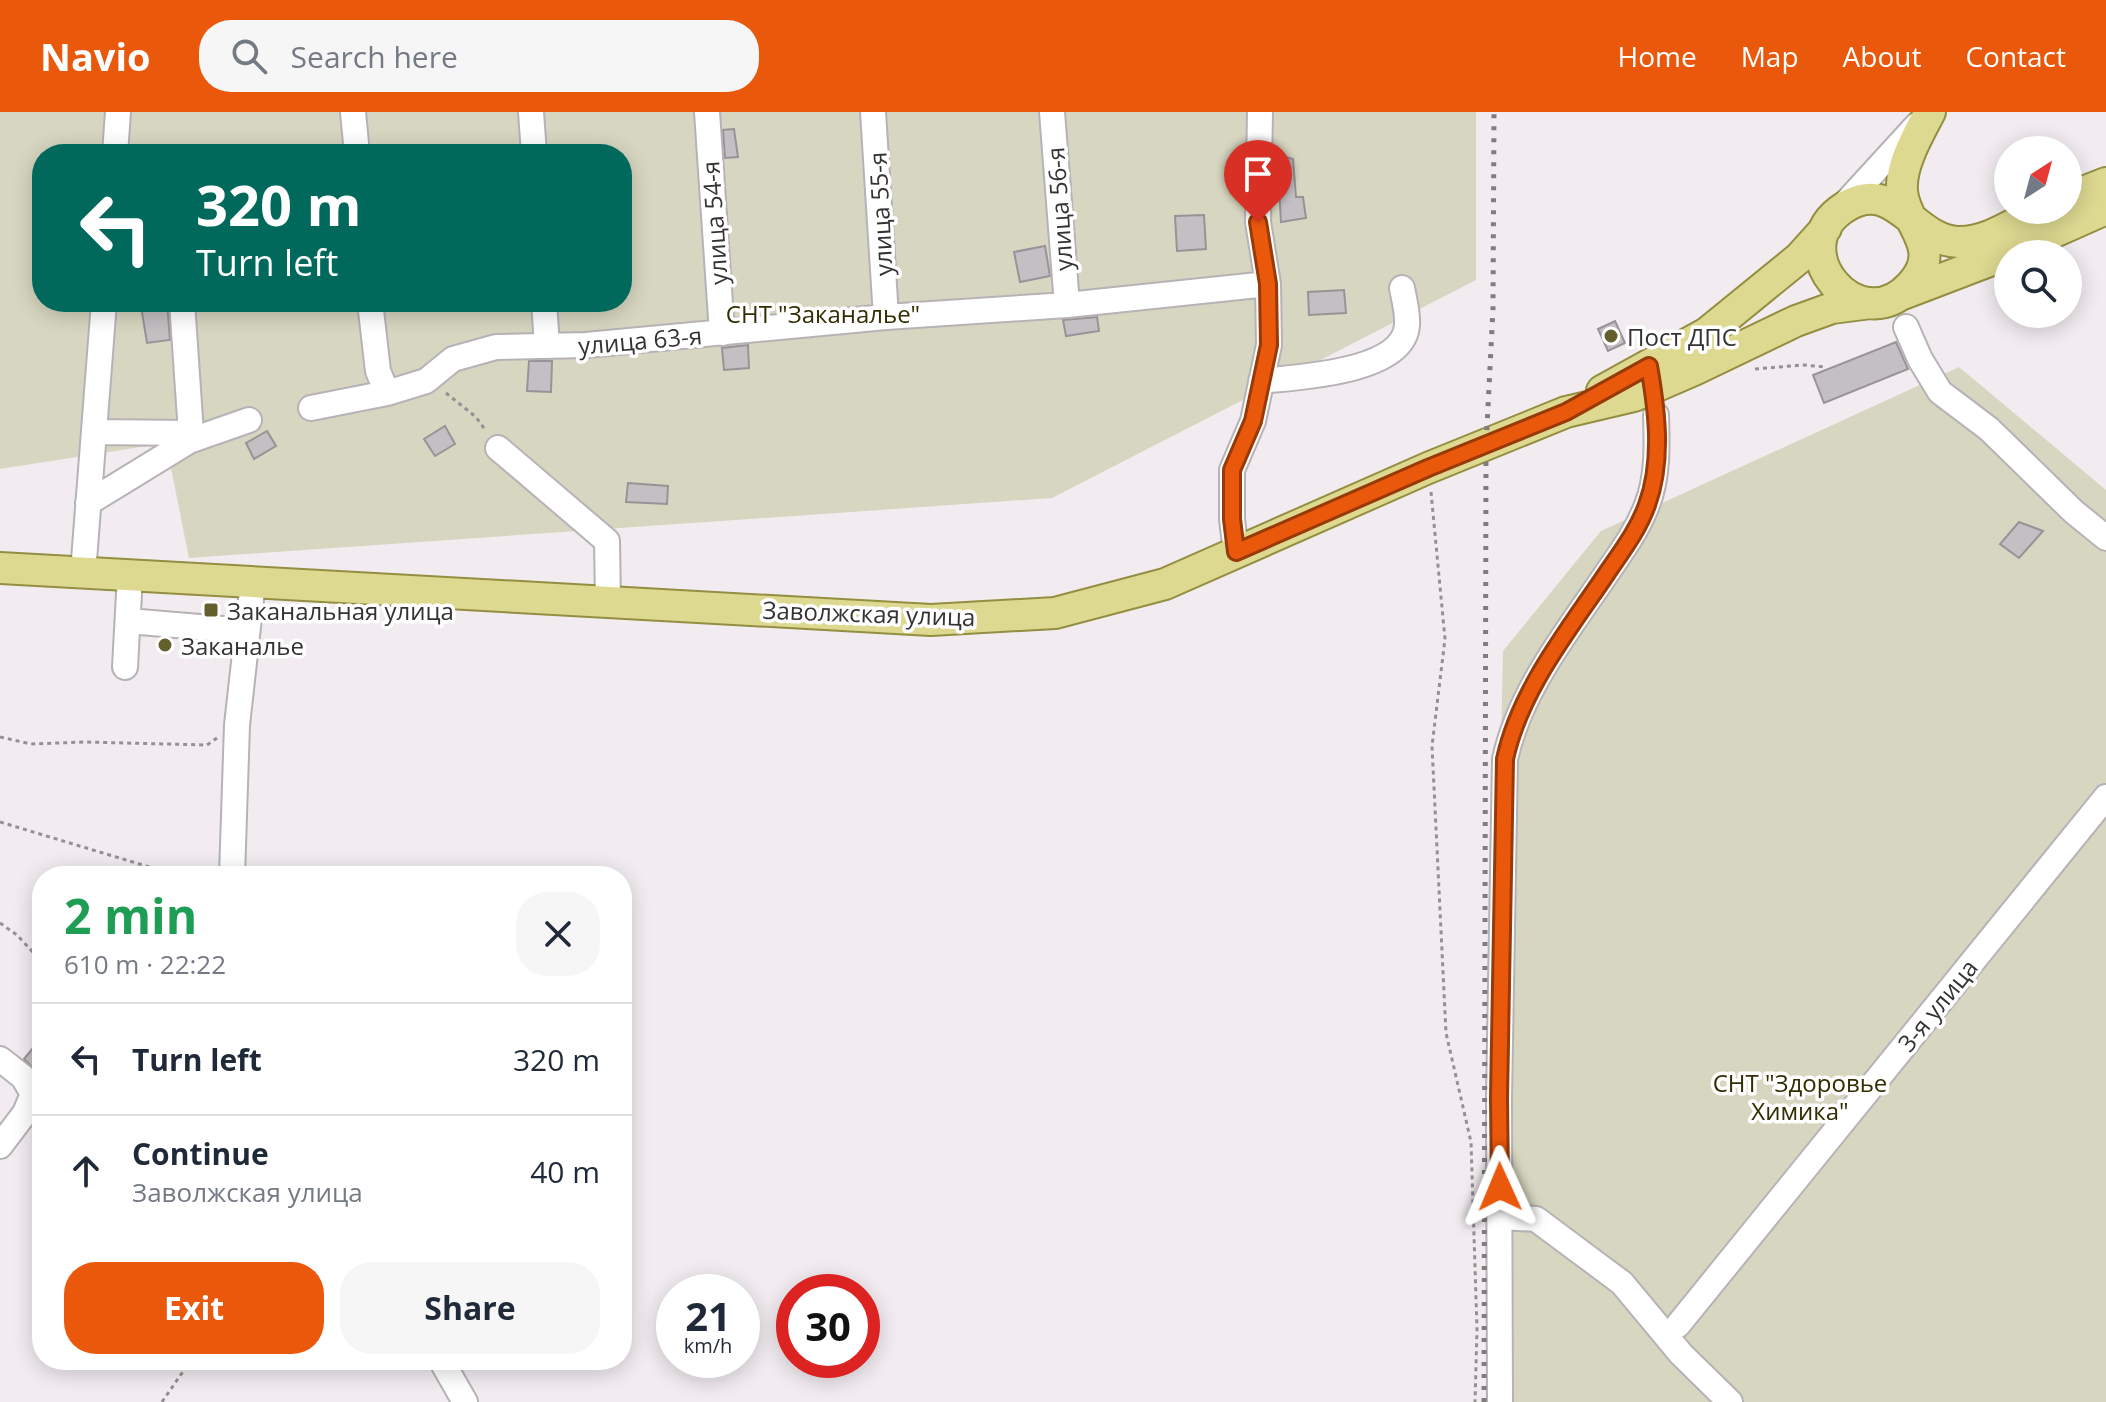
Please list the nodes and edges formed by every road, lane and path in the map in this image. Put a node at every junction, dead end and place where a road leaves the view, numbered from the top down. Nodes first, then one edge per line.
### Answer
1 (118, 112) edge
2 (353, 112) edge
3 (531, 112) edge
4 (707, 112) edge
5 (873, 112) edge
6 (1052, 112) edge
7 (1260, 112) edge
8 (1930, 112) edge
9 (116, 144) edge
10 (356, 144) edge
11 (533, 144) edge
12 (2106, 183) edge
13 (2082, 192) edge
14 (2106, 209) edge
15 (1914, 221) junction
16 (1830, 222) junction
17 (2013, 224) edge
18 (1268, 284) junction
19 (1402, 288) dead end
20 (1885, 299) junction
21 (1067, 305) junction
22 (103, 312) edge
23 (183, 312) edge
24 (371, 312) edge
25 (545, 312) edge
26 (886, 317) junction
27 (1906, 327) dead end
28 (722, 333) junction
29 (547, 346) junction
30 (1826, 367) dead end
31 (1754, 369) dead end
32 (429, 379) junction
33 (1261, 381) junction
34 (1652, 390) junction
35 (387, 393) junction
36 (311, 408) dead end
37 (249, 420) dead end
38 (94, 432) junction
39 (190, 437) junction
40 (498, 448) joint
41 (1428, 468) junction
42 (88, 503) junction
43 (2106, 538) edge
44 (1236, 552) junction
45 (0, 568) edge
46 (83, 573) junction
47 (130, 575) junction
48 (253, 582) junction
49 (608, 602) junction
50 (128, 621) junction
51 (247, 631) junction
52 (125, 667) dead end
53 (237, 725) junction
54 (0, 737) edge
55 (2106, 797) edge
56 (0, 822) edge
57 (146, 866) edge
58 (232, 866) edge
59 (0, 923) edge
60 (32, 951) edge
61 (0, 1059) edge
62 (32, 1092) edge
63 (32, 1096) edge
64 (0, 1146) edge
65 (1501, 1217) junction
66 (1678, 1325) dead end
67 (184, 1370) edge
68 (447, 1370) edge
69 (162, 1402) edge
70 (465, 1402) edge
71 (1475, 1402) edge
72 (1500, 1402) edge
73 (1730, 1402) edge

1 - 9 street
2 - 10 street
3 - 11 street
4 - 28 street, улица 54-я
5 - 26 street, улица 55-я
6 - 21 street, улица 56-я
7 - 18 street
8 - 15 main road
8 - 16 street
12 - 13 main road
14 - 20 main road
15 - 16 main road
15 - 17 main road
15 - 20 main road
16 - 20 main road
16 - 34 main road
18 - 21 street, улица 63-я
18 - 33 street
19 - 33 street
20 - 34 main road
21 - 26 street, улица 63-я
22 - 38 street
23 - 39 street
24 - 35 street
25 - 29 street
26 - 28 street, улица 63-я
27 - 43 street
28 - 29 street, улица 63-я
29 - 32 street, улица 63-я
30 - 31 path
32 - 35 street, улица 63-я
32 - 40 path
33 - 44 street
34 - 41 main road, Заволжская улица
34 - 65 street
35 - 36 street, улица 63-я
37 - 39 street
38 - 39 street
38 - 42 street
39 - 42 street
40 - 49 street
41 - 44 main road, Заволжская улица
41 - 71 path
42 - 46 street
44 - 49 main road, Заволжская улица
45 - 46 main road, Заволжская улица
46 - 47 main road, Заволжская улица
47 - 48 main road, Заволжская улица
47 - 50 street
48 - 49 main road, Заволжская улица
48 - 51 street
50 - 51 street
50 - 52 street
51 - 53 street
53 - 54 path
53 - 58 street
55 - 66 street, 3-я улица
56 - 57 path
59 - 60 path
61 - 62 street
63 - 64 street
65 - 72 street
65 - 73 street
67 - 69 path
68 - 70 street

